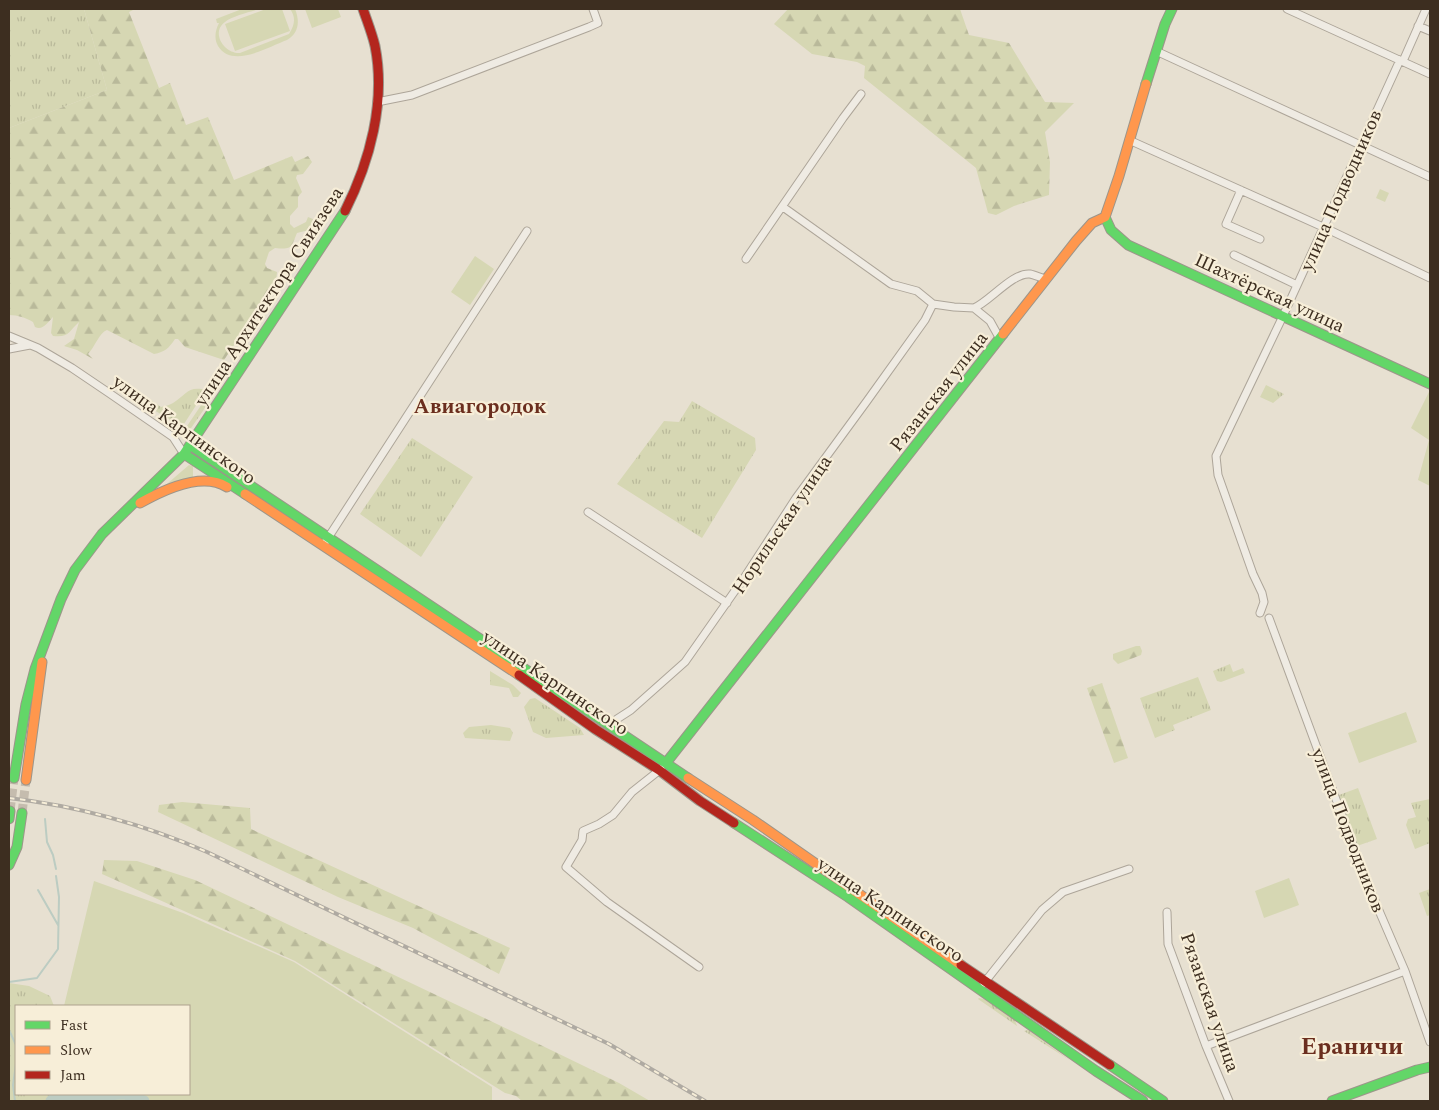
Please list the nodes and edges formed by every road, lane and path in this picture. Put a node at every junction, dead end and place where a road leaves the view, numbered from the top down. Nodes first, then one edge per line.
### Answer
1 (362, 9) edge
2 (593, 9) edge
3 (1172, 9) edge
4 (1287, 9) edge
5 (1426, 9) edge
6 (1418, 26) junction
7 (1430, 30) edge
8 (1156, 51) junction
9 (1401, 60) junction
10 (1430, 74) edge
11 (861, 94) dead end
12 (377, 102) junction
13 (1129, 140) junction
14 (1361, 144) junction
15 (1430, 176) edge
16 (1241, 190) junction
17 (783, 207) junction
18 (1105, 217) junction
19 (1323, 227) junction
20 (527, 231) dead end
21 (1260, 239) dead end
22 (1234, 255) dead end
23 (746, 259) dead end
24 (1430, 278) edge
25 (1046, 279) junction
26 (1297, 284) junction
27 (933, 304) junction
28 (974, 308) junction
29 (1283, 316) junction
30 (9, 336) edge
31 (1000, 339) junction
32 (30, 345) junction
33 (9, 349) edge
34 (1430, 384) edge
35 (173, 437) junction
36 (190, 445) junction
37 (184, 454) junction
38 (245, 494) junction
39 (125, 512) junction
40 (588, 512) dead end
41 (328, 537) junction
42 (322, 546) junction
43 (727, 603) junction
44 (1260, 612) dead end
45 (1269, 618) dead end
46 (465, 634) junction
47 (45, 640) junction
48 (486, 649) junction
49 (612, 728) junction
50 (666, 763) junction
51 (659, 770) junction
52 (14, 778) tunnel mouth
53 (26, 780) tunnel mouth
54 (22, 813) tunnel mouth
55 (759, 824) junction
56 (753, 835) junction
57 (9, 865) edge
58 (1129, 869) dead end
59 (1167, 912) dead end
60 (699, 967) dead end
61 (1405, 971) junction
62 (986, 981) junction
63 (980, 990) junction
64 (1067, 1037) junction
65 (1430, 1042) edge
66 (1206, 1046) junction
67 (1063, 1048) junction
68 (1430, 1067) edge
69 (1143, 1101) edge
70 (1162, 1101) edge
71 (1229, 1101) edge
72 (1332, 1101) edge

1 - 12 main road, улица Архитектора Свиязева
2 - 12 street
3 - 8 main road
4 - 9 street
5 - 6 street, улица Подводников
6 - 7 street
6 - 9 street, улица Подводников
8 - 13 main road
8 - 14 street
9 - 10 street
9 - 14 street, улица Подводников
11 - 17 street
12 - 36 main road, улица Архитектора Свиязева
13 - 16 street
13 - 18 main road
14 - 15 street
14 - 19 street, улица Подводников
16 - 19 street
16 - 21 street
17 - 23 street
17 - 27 street
18 - 25 main road, Рязанская улица
18 - 29 main road, Шахтёрская улица
19 - 24 street
19 - 26 street, улица Подводников
20 - 41 street
22 - 26 street
25 - 28 street
25 - 31 main road, Рязанская улица
26 - 29 street, улица Подводников
27 - 28 street
27 - 43 street, Норильская улица
28 - 31 street
29 - 34 main road, Шахтёрская улица
29 - 44 street, улица Подводников
30 - 32 street, улица Карпинского
31 - 50 main road, Рязанская улица
32 - 33 street
32 - 35 street, улица Карпинского
35 - 36 street
35 - 37 street, улица Карпинского
36 - 37 main road, улица Архитектора Свиязева
36 - 41 main road, улица Карпинского
37 - 38 main road, улица Карпинского
37 - 39 main road, улица Архитектора Свиязева
38 - 39 main road
38 - 42 main road, улица Карпинского
39 - 47 main road, улица Архитектора Свиязева
40 - 43 street
41 - 42 street
41 - 46 main road, улица Карпинского
42 - 46 main road, улица Карпинского
43 - 49 street, Норильская улица
45 - 61 street, улица Подводников
46 - 48 main road, улица Карпинского
47 - 52 main road, улица Архитектора Свиязева
47 - 53 main road, улица Архитектора Свиязева
48 - 49 main road, улица Карпинского
48 - 51 main road, улица Карпинского
49 - 50 main road, улица Карпинского
50 - 51 street
50 - 55 main road, улица Карпинского
51 - 56 main road, улица Карпинского
51 - 60 street
54 - 57 main road
55 - 56 main road
55 - 62 main road, улица Карпинского
56 - 63 main road, улица Карпинского
58 - 62 street
59 - 66 street, Рязанская улица
61 - 65 street, улица Подводников
61 - 66 street
62 - 63 street
62 - 64 main road, улица Карпинского
63 - 67 main road, улица Карпинского
64 - 67 main road
64 - 70 main road, улица Карпинского
66 - 71 street, Рязанская улица
67 - 69 main road, улица Карпинского
68 - 72 main road

